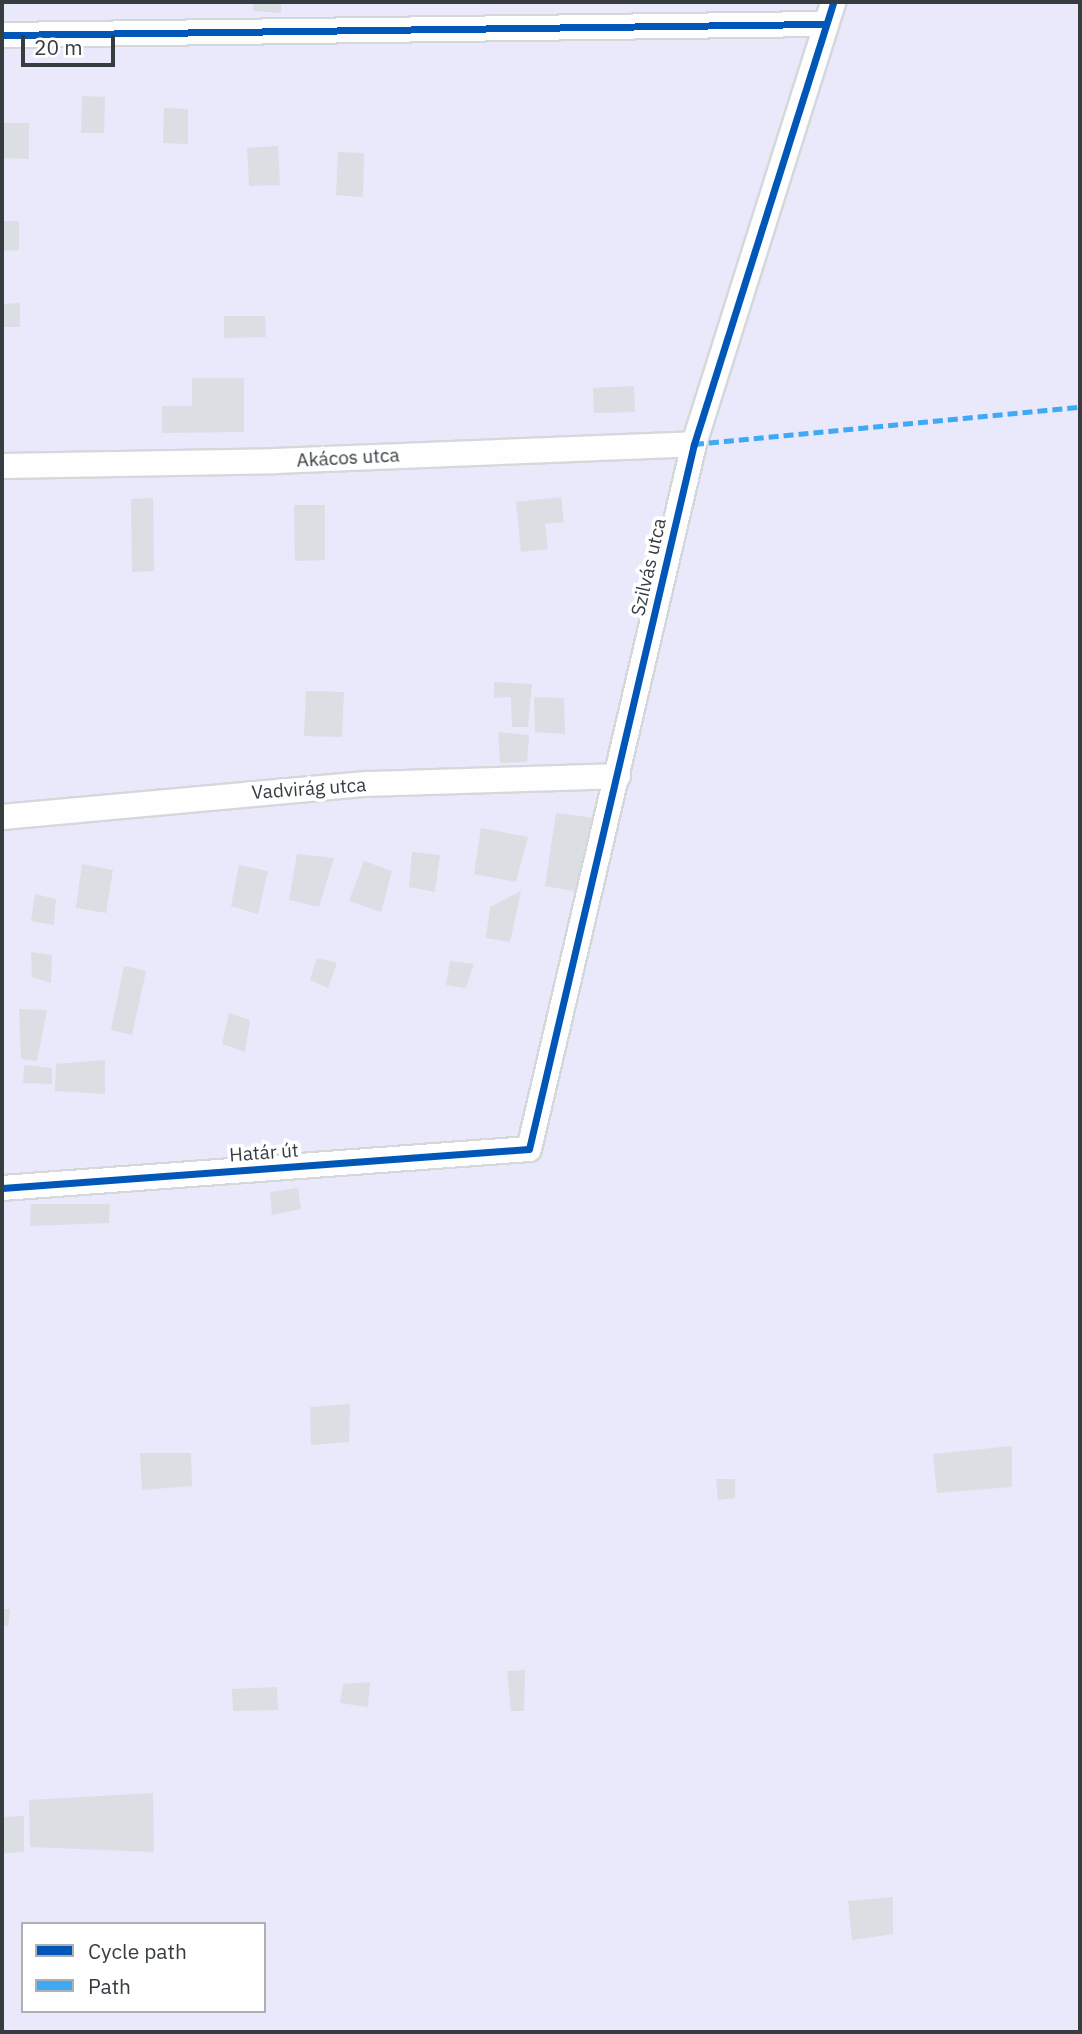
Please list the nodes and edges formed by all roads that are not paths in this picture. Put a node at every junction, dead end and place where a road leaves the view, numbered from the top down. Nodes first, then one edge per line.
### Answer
1 (829, 13) edge
2 (2, 36) edge
3 (694, 444) junction
4 (2, 466) edge
5 (618, 776) junction
6 (2, 817) edge
7 (529, 1149) joint
8 (2, 1188) edge

1 - 2 street
1 - 3 street, Szilvás utca
3 - 4 street, Akácos utca
3 - 5 street, Szilvás utca
5 - 6 street, Vadvirág utca
5 - 7 street, Szilvás utca
7 - 8 street, Határ út

